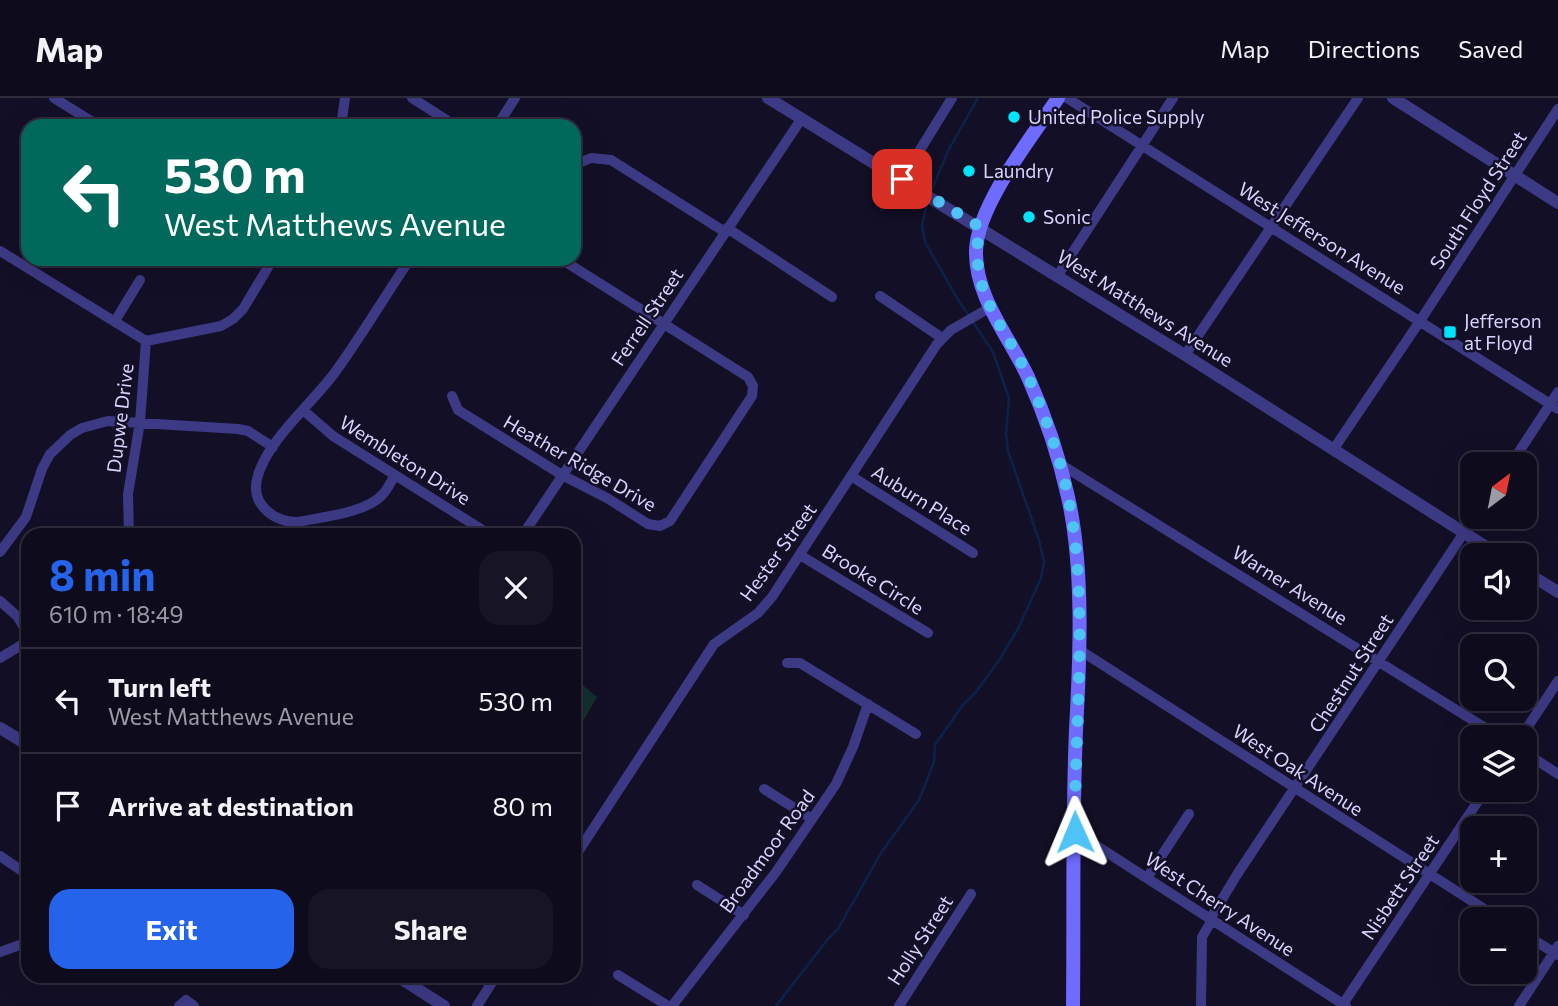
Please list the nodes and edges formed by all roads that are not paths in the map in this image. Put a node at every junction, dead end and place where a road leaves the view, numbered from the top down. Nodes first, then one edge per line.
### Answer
1 (54, 98) edge
2 (345, 98) edge
3 (412, 98) edge
4 (515, 98) edge
5 (768, 98) edge
6 (952, 98) edge
7 (1058, 98) edge
8 (1067, 98) edge
9 (1173, 98) edge
10 (1358, 98) edge
11 (1393, 98) edge
12 (1558, 109) edge
13 (802, 118) junction
14 (88, 119) edge
15 (342, 119) edge
16 (445, 119) edge
17 (502, 119) edge
18 (1141, 146) junction
19 (581, 162) edge
20 (1513, 175) junction
21 (902, 179) junction
22 (1558, 203) edge
23 (980, 227) junction
24 (1271, 228) junction
25 (726, 230) junction
26 (0, 251) edge
27 (21, 264) edge
28 (25, 266) edge
29 (269, 266) edge
30 (405, 266) edge
31 (572, 266) edge
32 (1058, 275) junction
33 (140, 280) dead end
34 (880, 296) dead end
35 (832, 297) dead end
36 (986, 310) junction
37 (115, 321) junction
38 (1420, 321) junction
39 (664, 324) junction
40 (943, 338) junction
41 (146, 341) junction
42 (1185, 355) junction
43 (1558, 392) edge
44 (452, 396) dead end
45 (1554, 406) edge
46 (303, 410) junction
47 (139, 422) junction
48 (273, 447) junction
49 (1333, 450) junction
50 (1520, 452) edge
51 (1060, 464) junction
52 (395, 475) junction
53 (562, 475) junction
54 (851, 476) junction
55 (129, 528) edge
56 (479, 528) edge
57 (527, 528) edge
58 (1467, 529) edge
59 (1464, 533) junction
60 (1480, 543) edge
61 (0, 552) edge
62 (973, 554) dead end
63 (800, 555) junction
64 (1537, 579) edge
65 (1558, 592) edge
66 (0, 601) edge
67 (21, 623) edge
68 (928, 633) dead end
69 (21, 645) edge
70 (1078, 649) junction
71 (0, 658) edge
72 (1380, 661) junction
73 (787, 663) dead end
74 (1558, 681) edge
75 (868, 704) junction
76 (1481, 725) edge
77 (1529, 725) edge
78 (0, 728) edge
79 (916, 734) dead end
80 (21, 741) edge
81 (1537, 760) edge
82 (1558, 774) edge
83 (1295, 788) junction
84 (764, 789) dead end
85 (1477, 802) edge
86 (1189, 814) dead end
87 (812, 819) junction
88 (1075, 832) junction
89 (581, 847) edge
90 (0, 856) edge
91 (21, 870) edge
92 (1430, 874) junction
93 (1147, 878) junction
94 (697, 885) dead end
95 (971, 894) dead end
96 (1481, 907) edge
97 (744, 915) junction
98 (1211, 920) junction
99 (1537, 941) edge
100 (21, 944) edge
101 (1557, 951) edge
102 (0, 952) edge
103 (618, 975) dead end
104 (408, 983) edge
105 (492, 983) edge
106 (1345, 1005) edge
107 (179, 1006) edge
108 (194, 1006) edge
109 (444, 1006) edge
110 (477, 1006) edge
111 (670, 1006) edge
112 (899, 1006) edge
113 (1073, 1006) edge
114 (1201, 1006) edge
115 (1519, 1006) edge

1 - 14 street
2 - 15 street
3 - 16 street
4 - 17 street
5 - 13 street, West Matthews Avenue
6 - 21 street
7 - 23 main road
8 - 18 street, West Jefferson Avenue
9 - 18 street
10 - 24 street
11 - 20 street
12 - 20 street, South Floyd Street
13 - 21 street, West Matthews Avenue
13 - 25 street, Ferrell Street
18 - 24 street, West Jefferson Avenue
18 - 32 street
19 - 25 street
20 - 22 street
20 - 38 street, South Floyd Street
21 - 23 street, West Matthews Avenue
23 - 32 street, West Matthews Avenue
23 - 36 main road
24 - 38 street, West Jefferson Avenue
24 - 42 street
25 - 35 street
25 - 39 street, Ferrell Street
26 - 27 street
28 - 37 street
29 - 41 street, Dupwe Drive
30 - 46 street
31 - 39 street
32 - 42 street, West Matthews Avenue
33 - 37 street
34 - 40 street
36 - 40 street, Hester Street
36 - 51 main road
37 - 41 street
38 - 45 street, West Jefferson Avenue
38 - 49 street, South Floyd Street
39 - 53 street, Ferrell Street
39 - 53 street, Heather Ridge Drive
40 - 54 street, Hester Street
41 - 47 street, Dupwe Drive
42 - 49 street, West Matthews Avenue
43 - 45 street
44 - 53 street, Heather Ridge Drive
45 - 50 street
46 - 48 street
46 - 52 street, Wembleton Drive
47 - 48 street
47 - 55 street, Dupwe Drive
47 - 61 street
48 - 52 street
49 - 59 street, West Matthews Avenue
51 - 70 main road
51 - 72 street, Warner Avenue
52 - 56 street, Wembleton Drive
53 - 57 street, Ferrell Street
54 - 62 street, Auburn Place
54 - 63 street, Hester Street
58 - 59 street, Chestnut Street
59 - 60 street, West Matthews Avenue
59 - 72 street, Chestnut Street
63 - 68 street, Brooke Circle
63 - 89 street, Hester Street
64 - 65 street
66 - 67 street
69 - 71 street
70 - 83 street, West Oak Avenue
70 - 88 main road
72 - 76 street, Warner Avenue
72 - 83 street, Chestnut Street
73 - 75 street
74 - 77 street
75 - 79 street
75 - 87 street, Broadmoor Road
78 - 80 street
81 - 82 street
83 - 92 street, West Oak Avenue
83 - 98 street, Chestnut Street
84 - 87 street
85 - 92 street, Nisbett Street
86 - 93 street
87 - 97 street, Broadmoor Road
88 - 93 street, West Cherry Avenue
88 - 113 main road
90 - 91 street
92 - 96 street, West Oak Avenue
92 - 106 street, Nisbett Street
93 - 98 street, West Cherry Avenue
94 - 97 street
95 - 112 street, Holly Street
97 - 111 street, Broadmoor Road
98 - 106 street, West Cherry Avenue
98 - 114 street, Chestnut Street
99 - 101 street
100 - 102 street
101 - 115 street
103 - 111 street
104 - 109 street
105 - 110 street
107 - 108 street

